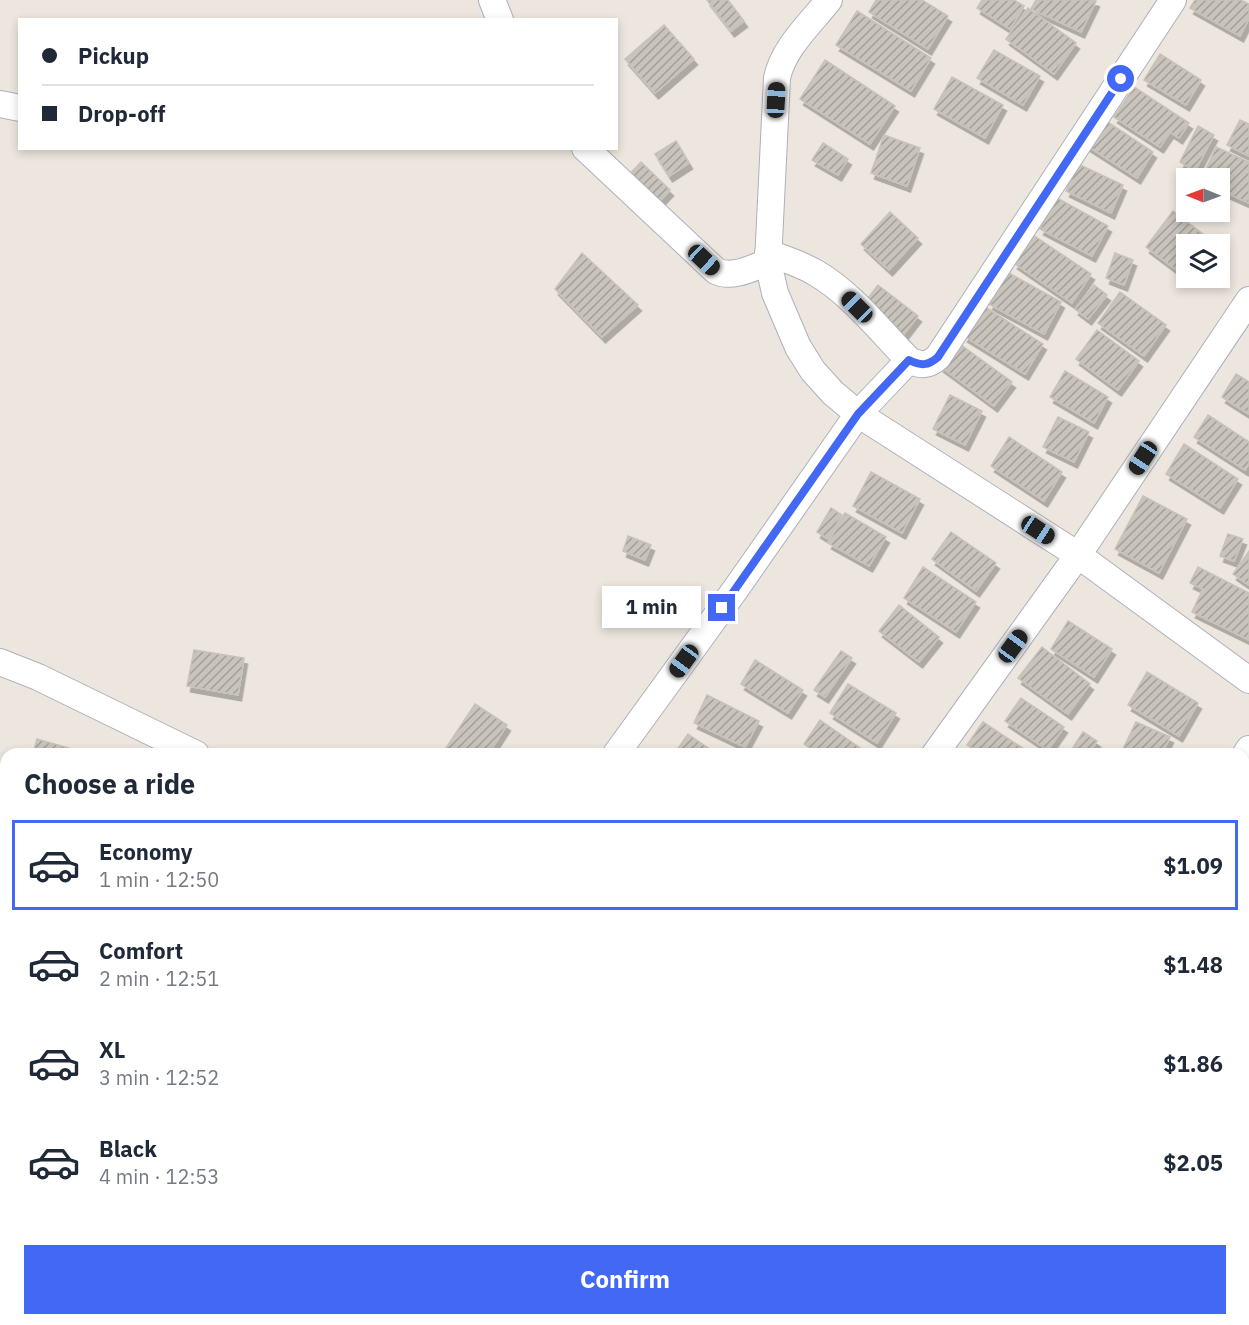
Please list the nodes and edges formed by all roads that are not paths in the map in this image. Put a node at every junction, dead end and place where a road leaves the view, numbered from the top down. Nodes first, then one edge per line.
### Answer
1 (492, 0) edge
2 (829, 0) edge
3 (1173, 0) edge
4 (499, 18) edge
5 (0, 104) edge
6 (18, 108) edge
7 (587, 150) edge
8 (768, 258) junction
9 (1249, 300) edge
10 (909, 360) junction
11 (858, 414) junction
12 (1078, 555) junction
13 (0, 662) edge
14 (1249, 680) edge
15 (184, 748) edge
16 (620, 748) edge
17 (939, 748) edge

1 - 4 street
2 - 8 street
3 - 10 street
5 - 6 street
7 - 8 street
8 - 10 street
8 - 11 street
9 - 12 street
10 - 11 street
11 - 12 street
11 - 16 street
12 - 14 street
12 - 17 street
13 - 15 street

